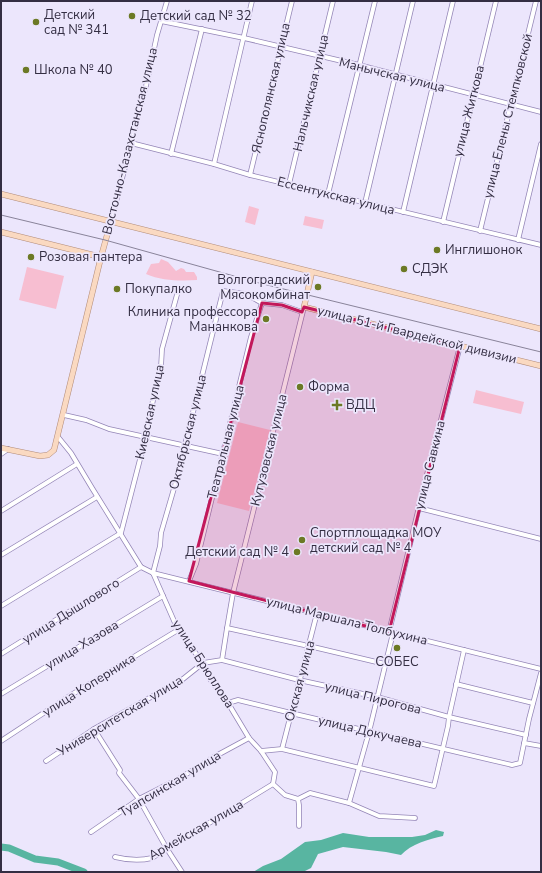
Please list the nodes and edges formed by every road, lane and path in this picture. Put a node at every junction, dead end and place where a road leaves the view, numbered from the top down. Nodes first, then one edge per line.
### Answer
1 (167, 1) edge
2 (252, 1) edge
3 (292, 1) edge
4 (333, 1) edge
5 (375, 1) edge
6 (413, 1) edge
7 (453, 1) edge
8 (496, 1) edge
9 (536, 1) edge
10 (161, 21) junction
11 (202, 29) junction
12 (244, 38) junction
13 (280, 47) junction
14 (320, 57) junction
15 (358, 65) junction
16 (395, 75) junction
17 (433, 85) junction
18 (473, 95) junction
19 (511, 105) junction
20 (541, 112) edge
21 (131, 143) junction
22 (541, 144) edge
23 (171, 154) junction
24 (214, 164) junction
25 (250, 175) junction
26 (289, 184) junction
27 (1, 194) edge
28 (328, 194) junction
29 (365, 203) junction
30 (403, 212) junction
31 (111, 221) junction
32 (442, 222) junction
33 (480, 231) junction
34 (1, 232) edge
35 (518, 240) junction
36 (541, 245) edge
37 (101, 256) junction
38 (312, 272) junction
39 (178, 291) dead end
40 (262, 303) junction
41 (303, 309) junction
42 (541, 329) edge
43 (460, 346) junction
44 (541, 366) edge
45 (64, 416) junction
46 (58, 437) junction
47 (145, 437) junction
48 (185, 446) junction
49 (1, 448) edge
50 (8, 449) junction
51 (1, 454) edge
52 (223, 454) junction
53 (78, 464) junction
54 (97, 497) junction
55 (419, 508) junction
56 (1, 512) edge
57 (121, 533) junction
58 (541, 539) edge
59 (1, 555) edge
60 (142, 567) junction
61 (153, 573) junction
62 (190, 582) junction
63 (233, 593) junction
64 (164, 596) junction
65 (1, 606) edge
66 (317, 614) junction
67 (227, 628) junction
68 (178, 630) junction
69 (391, 632) junction
70 (307, 646) junction
71 (464, 650) junction
72 (1, 654) edge
73 (222, 660) junction
74 (203, 663) junction
75 (385, 664) junction
76 (541, 669) edge
77 (541, 674) edge
78 (300, 680) junction
79 (456, 684) junction
80 (1, 694) edge
81 (377, 697) junction
82 (228, 703) junction
83 (533, 703) junction
84 (290, 713) junction
85 (449, 717) junction
86 (94, 729) junction
87 (369, 732) junction
88 (526, 735) junction
89 (249, 738) junction
90 (1, 741) edge
91 (524, 743) junction
92 (541, 746) edge
93 (282, 749) junction
94 (443, 749) junction
95 (261, 752) junction
96 (46, 761) dead end
97 (359, 767) junction
98 (273, 784) junction
99 (139, 799) junction
100 (298, 799) junction
101 (349, 803) junction
102 (415, 818) dead end
103 (299, 826) dead end
104 (91, 832) dead end
105 (167, 849) junction
106 (114, 857) dead end
107 (182, 872) edge

1 - 10 street, Восточно-Казахстанская улица
2 - 12 street
3 - 13 street, Яснополянская улица
4 - 14 street, Нальчикская улица
5 - 15 street
6 - 16 street
7 - 17 street
8 - 18 street, улица Житкова
9 - 19 street, улица Елены Стемпковской
10 - 11 street
10 - 21 street, Восточно-Казахстанская улица
11 - 12 street
11 - 23 street
12 - 13 street, Манычская улица
12 - 24 street
13 - 14 street, Манычская улица
13 - 25 street, Яснополянская улица
14 - 15 street, Манычская улица
14 - 26 street, Нальчикская улица
15 - 16 street, Манычская улица
15 - 28 street
16 - 17 street, Манычская улица
16 - 29 street
17 - 18 street, Манычская улица
17 - 30 street
18 - 19 street, Манычская улица
18 - 32 street, улица Житкова
19 - 20 street, Манычская улица
19 - 33 street, улица Елены Стемпковской
21 - 23 street, Ессентукская улица
21 - 31 street, Восточно-Казахстанская улица
22 - 35 street
23 - 24 street, Ессентукская улица
24 - 25 street, Ессентукская улица
25 - 26 street, Ессентукская улица
26 - 28 street, Ессентукская улица
27 - 31 main road
28 - 29 street, Ессентукская улица
29 - 30 street, Ессентукская улица
30 - 32 street, Ессентукская улица
31 - 37 main road, Восточно-Казахстанская улица
31 - 38 main road
32 - 33 street, Ессентукская улица
33 - 35 street, Ессентукская улица
34 - 37 main road
35 - 36 street, Ессентукская улица
37 - 45 main road, Восточно-Казахстанская улица
38 - 41 main road, улица 51-й Гвардейской дивизии
38 - 42 main road
39 - 47 street, Киевская улица
40 - 41 street
40 - 48 street, Октябрьская улица
40 - 52 street, Театральная улица
41 - 43 main road, улица 51-й Гвардейской дивизии
41 - 63 street, Кутузовская улица
43 - 44 main road, улица 51-й Гвардейской дивизии
43 - 55 street, улица Савкина
45 - 46 main road, Восточно-Казахстанская улица
45 - 47 street
46 - 50 main road, Восточно-Казахстанская улица
46 - 53 street
47 - 48 street
47 - 57 street, Киевская улица
48 - 52 street
48 - 61 street, Октябрьская улица
49 - 50 main road, Восточно-Казахстанская улица
50 - 51 street
52 - 62 street, Театральная улица
53 - 54 street
53 - 56 street
54 - 57 street
54 - 59 street
55 - 58 street
55 - 69 street, улица Савкина
57 - 60 street
57 - 65 street
60 - 61 street
60 - 72 street, улица Дышлового
61 - 62 street, улица Маршала Толбухина
61 - 64 street, улица Брюллова
62 - 63 street, улица Маршала Толбухина
63 - 66 street, улица Маршала Толбухина
63 - 67 street, Кутузовская улица
64 - 68 street, улица Брюллова
64 - 80 street, улица Хазова
66 - 69 street, улица Маршала Толбухина
66 - 70 street, Окская улица
67 - 70 street
67 - 73 street
68 - 74 street, улица Брюллова
68 - 90 street, улица Коперника
69 - 71 street, улица Маршала Толбухина
69 - 75 street, улица Савкина
70 - 75 street
70 - 78 street, Окская улица
71 - 76 street, улица Маршала Толбухина
71 - 79 street
73 - 74 street, Университетская улица
73 - 78 street, улица Пирогова
74 - 82 street, улица Брюллова
74 - 86 street, Университетская улица
75 - 81 street, улица Савкина
77 - 83 street
78 - 81 street, улица Пирогова
78 - 84 street, Окская улица
79 - 83 street
79 - 85 street
81 - 85 street, улица Пирогова
81 - 87 street, улица Савкина
82 - 84 street, улица Докучаева
82 - 89 street, улица Брюллова
83 - 88 street
84 - 87 street, улица Докучаева
84 - 93 street, Окская улица
85 - 88 street, улица Пирогова
85 - 94 street
86 - 96 street, Университетская улица
86 - 99 street
87 - 94 street, улица Докучаева
87 - 97 street, улица Савкина
88 - 91 street
89 - 95 street, улица Брюллова
89 - 99 street, Туапсинская улица
91 - 92 street
91 - 94 street, улица Докучаева
93 - 95 street
93 - 97 street
94 - 97 street
95 - 98 street, улица Брюллова
97 - 101 street, улица Савкина
98 - 100 street
98 - 105 street, Армейская улица
99 - 104 street, Туапсинская улица
99 - 105 street
100 - 101 street
100 - 103 street
101 - 102 street
105 - 106 street, Армейская улица
105 - 107 street

